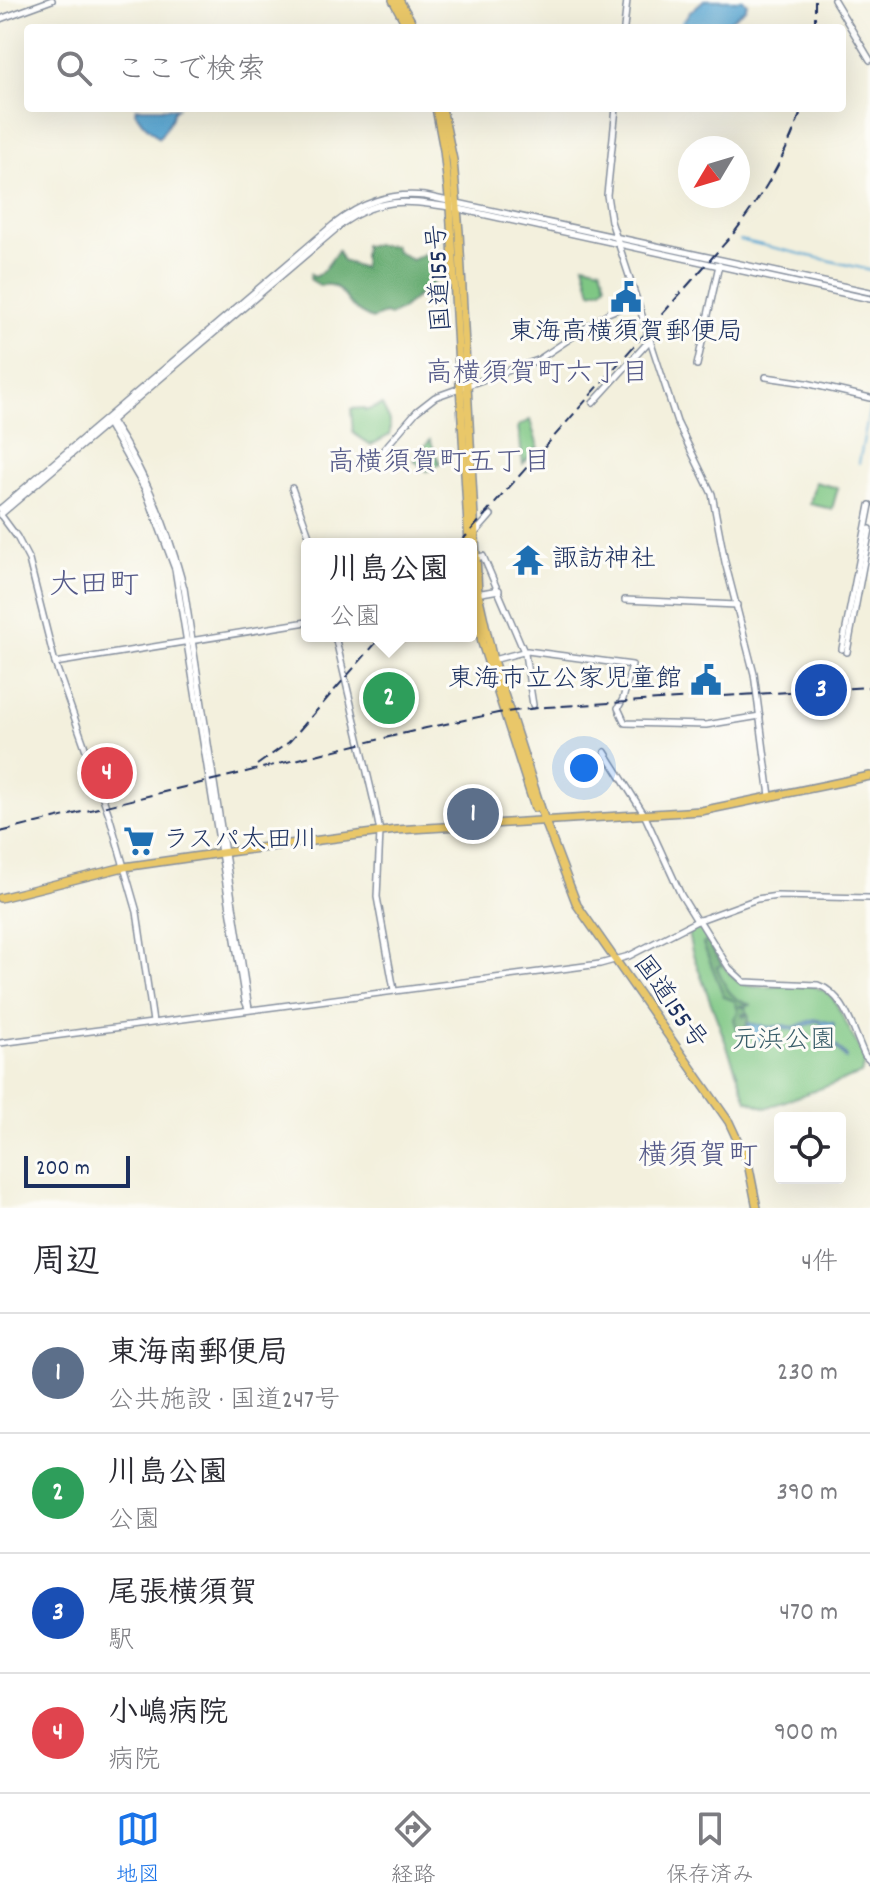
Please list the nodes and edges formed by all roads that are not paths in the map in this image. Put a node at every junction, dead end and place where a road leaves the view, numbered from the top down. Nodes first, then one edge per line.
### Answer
1 (52, 0) edge
2 (396, 0) edge
3 (627, 0) edge
4 (834, 0) edge
5 (0, 19) edge
6 (406, 24) edge
7 (412, 24) edge
8 (624, 24) edge
9 (870, 60) edge
10 (440, 112) edge
11 (616, 112) edge
12 (453, 205) junction
13 (619, 241) junction
14 (719, 263) junction
15 (870, 292) edge
16 (870, 299) edge
17 (637, 301) junction
18 (650, 340) junction
19 (697, 365) dead end
20 (766, 377) dead end
21 (464, 386) junction
22 (870, 398) edge
23 (593, 403) dead end
24 (109, 422) junction
25 (373, 462) dead end
26 (292, 488) dead end
27 (870, 505) edge
28 (0, 513) edge
29 (491, 515) dead end
30 (870, 529) edge
31 (475, 533) junction
32 (310, 538) edge
33 (469, 538) edge
34 (475, 538) edge
35 (477, 558) edge
36 (499, 590) junction
37 (477, 594) edge
38 (625, 600) dead end
39 (477, 605) edge
40 (737, 605) junction
41 (477, 613) edge
42 (301, 623) edge
43 (191, 642) junction
44 (337, 642) edge
45 (524, 651) junction
46 (493, 660) junction
47 (55, 663) junction
48 (533, 705) dead end
49 (760, 716) junction
50 (605, 752) dead end
51 (870, 776) edge
52 (770, 796) junction
53 (644, 814) junction
54 (542, 821) junction
55 (380, 832) junction
56 (224, 853) junction
57 (124, 867) junction
58 (0, 898) edge
59 (870, 898) edge
60 (698, 921) junction
61 (613, 960) junction
62 (394, 990) junction
63 (249, 1009) junction
64 (153, 1022) junction
65 (0, 1043) edge
66 (870, 1061) edge
67 (754, 1208) edge

1 - 5 street
2 - 6 highway
2 - 7 highway
3 - 8 street
4 - 9 street
10 - 12 highway, 国道155号
11 - 13 street
12 - 13 street
12 - 21 highway, 国道155号
12 - 24 street
13 - 14 street
13 - 17 street
14 - 15 street
14 - 16 street
14 - 19 street
17 - 18 street
17 - 21 street
18 - 23 street
18 - 40 street
20 - 22 street
21 - 25 street
21 - 31 highway, 国道155号
21 - 33 highway, 国道155号
24 - 28 street
24 - 43 street
26 - 32 street
27 - 30 street
28 - 47 street
29 - 31 street
31 - 34 highway, 国道155号
35 - 36 street
36 - 37 street
36 - 45 street
38 - 40 street
39 - 46 highway, 国道155号
40 - 49 street
41 - 54 highway, 国道155号
42 - 43 street
43 - 47 street
43 - 56 street
44 - 55 street
45 - 46 street
45 - 48 street
45 - 49 street
46 - 54 highway, 国道155号
47 - 57 street
49 - 52 street
50 - 53 street
51 - 52 highway
52 - 53 highway
53 - 54 highway
53 - 60 street
54 - 55 highway
54 - 61 highway, 国道155号
55 - 56 highway
55 - 62 street
56 - 57 highway
56 - 63 street
57 - 58 highway
57 - 64 street
59 - 60 street
60 - 61 street
60 - 66 street
61 - 62 street
61 - 67 highway, 国道155号
62 - 63 street
63 - 64 street
64 - 65 street

